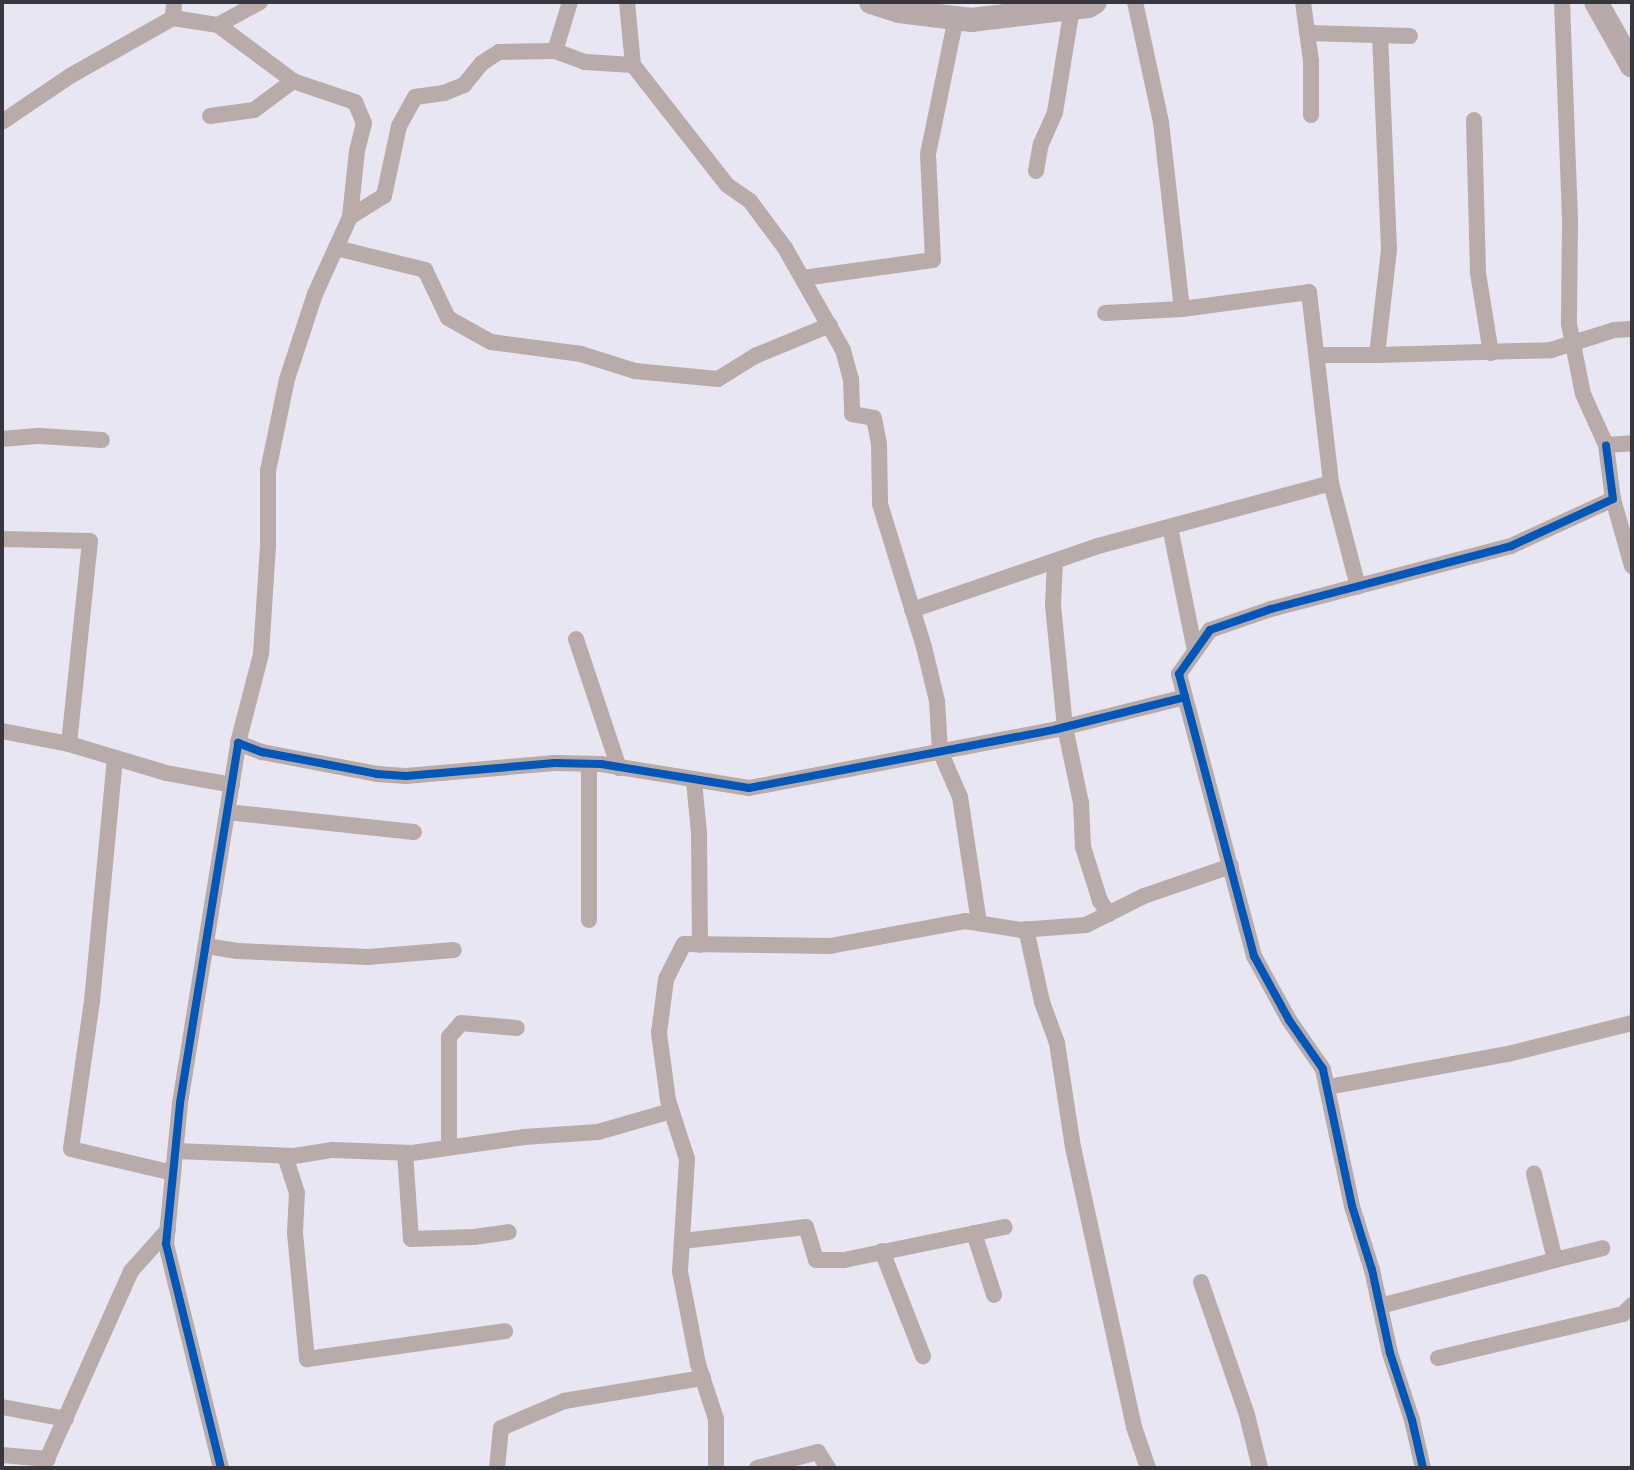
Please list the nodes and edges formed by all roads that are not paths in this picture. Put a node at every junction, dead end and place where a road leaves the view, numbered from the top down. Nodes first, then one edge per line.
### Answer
1 (260, 2) edge
2 (570, 2) edge
3 (627, 2) edge
4 (871, 2) edge
5 (1135, 2) edge
6 (1303, 2) edge
7 (1562, 2) edge
8 (1596, 2) edge
9 (1084, 5) edge
10 (927, 8) edge
11 (173, 10) edge
12 (956, 18) junction
13 (218, 25) junction
14 (1307, 33) junction
15 (1410, 36) dead end
16 (1380, 38) junction
17 (555, 51) junction
18 (633, 65) junction
19 (1632, 66) edge
20 (293, 81) junction
21 (1311, 115) dead end
22 (210, 116) dead end
23 (1474, 120) dead end
24 (2, 122) edge
25 (1036, 171) dead end
26 (350, 217) junction
27 (336, 248) junction
28 (803, 278) junction
29 (1182, 309) junction
30 (1105, 313) dead end
31 (830, 325) junction
32 (1632, 329) edge
33 (1573, 343) junction
34 (1491, 353) junction
35 (1319, 355) junction
36 (1377, 355) junction
37 (2, 439) edge
38 (102, 440) dead end
39 (1632, 443) edge
40 (1606, 445) junction
41 (1331, 483) junction
42 (1613, 499) junction
43 (1170, 527) junction
44 (2, 539) edge
45 (1055, 561) junction
46 (1632, 566) edge
47 (1358, 587) junction
48 (912, 610) junction
49 (576, 639) dead end
50 (1195, 651) junction
51 (1185, 697) junction
52 (1065, 727) junction
53 (2, 731) edge
54 (238, 743) junction
55 (69, 744) junction
56 (940, 751) junction
57 (115, 758) junction
58 (589, 764) junction
59 (619, 768) junction
60 (694, 781) junction
61 (232, 785) junction
62 (227, 812) junction
63 (414, 832) dead end
64 (1231, 866) junction
65 (1109, 914) junction
66 (589, 920) dead end
67 (979, 923) junction
68 (1026, 929) junction
69 (700, 945) junction
70 (206, 946) junction
71 (454, 950) dead end
72 (1632, 1023) edge
73 (517, 1028) dead end
74 (1328, 1087) junction
75 (671, 1111) junction
76 (449, 1146) junction
77 (176, 1151) junction
78 (405, 1153) junction
79 (285, 1156) junction
80 (173, 1173) junction
81 (1534, 1174) dead end
82 (1005, 1227) dead end
83 (168, 1230) junction
84 (509, 1232) dead end
85 (974, 1233) junction
86 (682, 1241) junction
87 (1603, 1248) dead end
88 (882, 1251) junction
89 (1555, 1260) junction
90 (1201, 1282) dead end
91 (994, 1295) dead end
92 (1632, 1305) edge
93 (1380, 1306) junction
94 (505, 1331) dead end
95 (923, 1356) dead end
96 (1438, 1358) dead end
97 (703, 1378) junction
98 (2, 1407) edge
99 (66, 1419) junction
100 (2, 1455) edge
101 (46, 1464) edge
102 (221, 1468) edge
103 (497, 1468) edge
104 (716, 1468) edge
105 (757, 1468) edge
106 (828, 1468) edge
107 (1148, 1468) edge
108 (1260, 1468) edge
109 (1423, 1468) edge

1 - 13 street
2 - 17 street
3 - 18 street
4 - 10 street
5 - 29 street
6 - 14 street
7 - 33 street
8 - 19 street
9 - 12 street
9 - 25 street
10 - 12 street
11 - 13 street
11 - 24 street
12 - 28 street
13 - 20 street
14 - 16 street
14 - 21 street
15 - 16 street
16 - 36 street
17 - 18 street
17 - 26 street
18 - 28 street
20 - 22 street
20 - 26 street
23 - 34 street
26 - 27 street
27 - 31 street
27 - 54 street
28 - 31 street
29 - 30 street
29 - 35 street
31 - 48 street
32 - 33 street
33 - 34 street
33 - 40 street
34 - 36 street
35 - 36 street
35 - 41 street
37 - 38 street
39 - 40 street
40 - 42 street
41 - 43 street
41 - 47 street
42 - 46 street
42 - 47 street
43 - 45 street
43 - 50 street
44 - 55 street
45 - 48 street
45 - 52 street
47 - 50 street
48 - 56 street
49 - 59 street
50 - 51 street
51 - 52 street
51 - 64 street
52 - 56 street
52 - 65 street
53 - 55 street
54 - 58 street
54 - 61 street
55 - 57 street
56 - 60 street
56 - 67 street
57 - 61 street
57 - 80 street
58 - 59 street
58 - 66 street
59 - 60 street
60 - 69 street
61 - 62 street
62 - 63 street
62 - 70 street
64 - 65 street
64 - 74 street
65 - 68 street
67 - 68 street
67 - 69 street
68 - 107 street
69 - 75 street
70 - 71 street
70 - 77 street
72 - 74 street
73 - 76 street
74 - 93 street
75 - 76 street
75 - 86 street
76 - 78 street
77 - 79 street
77 - 80 street
78 - 79 street
78 - 84 street
79 - 94 street
80 - 83 street
81 - 89 street
82 - 85 street
83 - 99 street
83 - 102 street
85 - 88 street
85 - 91 street
86 - 88 street
86 - 97 street
87 - 89 street
88 - 95 street
89 - 93 street
90 - 108 street
92 - 96 street
93 - 109 street
97 - 103 street
97 - 104 street
98 - 99 street
99 - 101 street
100 - 101 street
105 - 106 street

